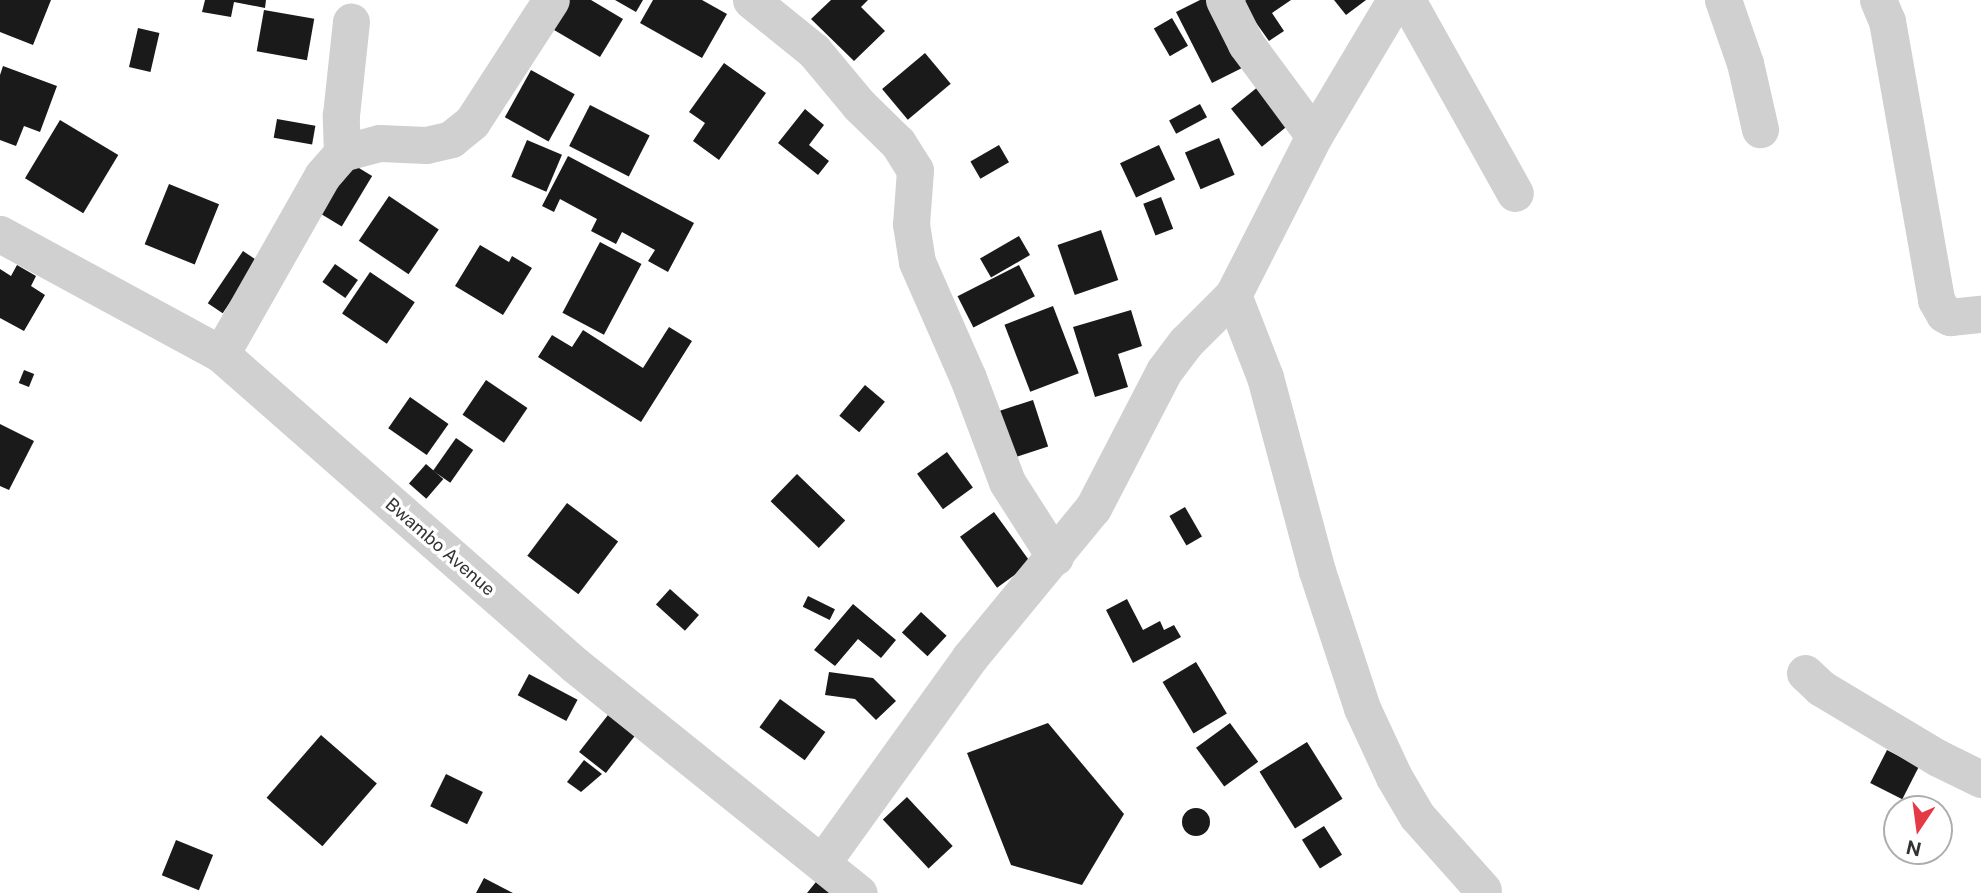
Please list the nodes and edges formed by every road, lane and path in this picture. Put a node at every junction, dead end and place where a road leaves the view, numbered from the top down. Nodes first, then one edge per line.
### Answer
1 (551, 0) edge
2 (1224, 0) edge
3 (1395, 0) edge
4 (1407, 0) edge
5 (1878, 0) edge
6 (1725, 1) edge
7 (764, 5) edge
8 (351, 22) dead end
9 (1760, 129) dead end
10 (1314, 136) junction
11 (342, 153) junction
12 (1515, 193) dead end
13 (0, 234) edge
14 (1233, 295) junction
15 (1981, 314) edge
16 (221, 354) junction
17 (1055, 556) junction
18 (1805, 673) dead end
19 (1981, 779) edge
20 (822, 863) junction
21 (1483, 890) dead end
22 (859, 893) edge

1 - 11 street
2 - 10 street
3 - 10 street
4 - 12 street
5 - 15 street
6 - 9 street
7 - 17 street
8 - 11 street
10 - 14 street
11 - 16 street
13 - 16 street, Bwambo Avenue
14 - 17 street
14 - 21 street
16 - 20 street, Bwambo Avenue
17 - 20 street
18 - 19 street
20 - 22 street, Bwambo Avenue

